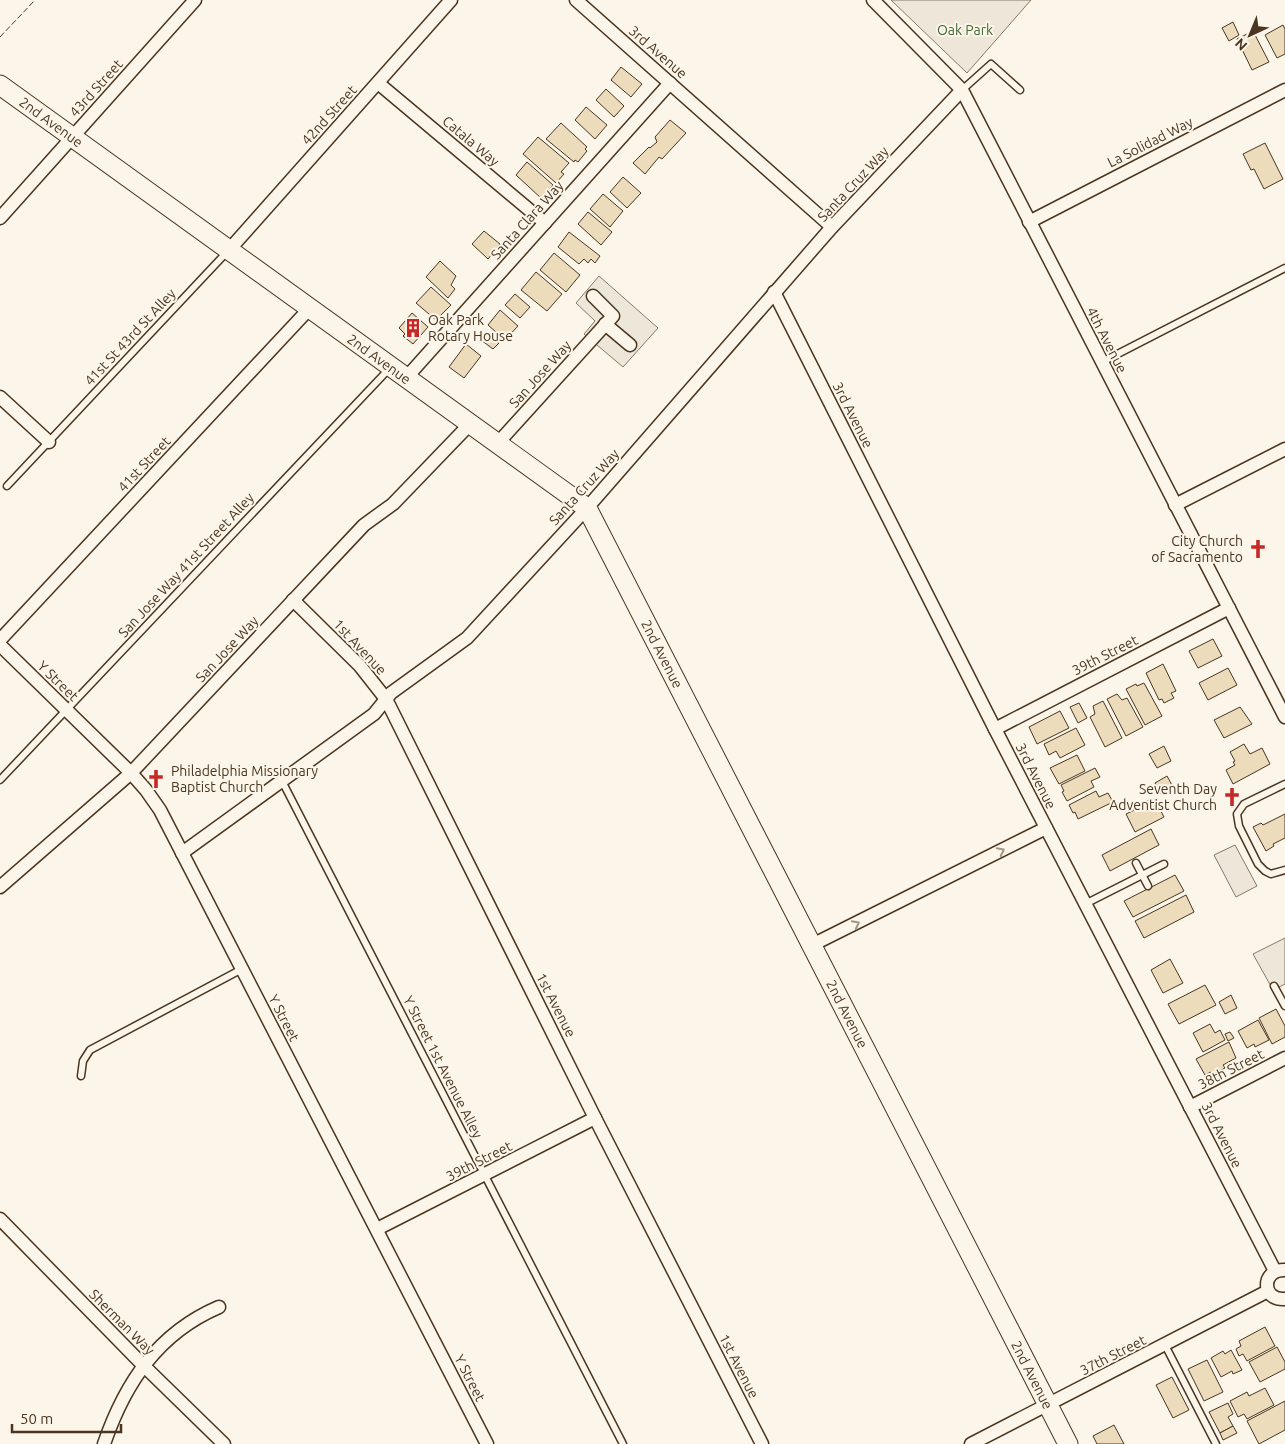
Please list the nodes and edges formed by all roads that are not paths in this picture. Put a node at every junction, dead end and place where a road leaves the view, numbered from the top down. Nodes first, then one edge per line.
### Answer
1 (195, 0) edge
2 (452, 0) edge
3 (576, 0) edge
4 (873, 0) edge
5 (378, 83) junction
6 (670, 83) junction
7 (0, 85) edge
8 (962, 90) junction
9 (1020, 90) dead end
10 (1285, 90) edge
11 (72, 137) junction
12 (0, 218) edge
13 (1029, 222) junction
14 (545, 223) junction
15 (832, 227) junction
16 (229, 250) junction
17 (1285, 268) edge
18 (774, 292) junction
19 (593, 296) dead end
20 (310, 308) junction
21 (605, 324) junction
22 (630, 345) dead end
23 (1102, 362) junction
24 (399, 372) junction
25 (0, 397) edge
26 (470, 424) junction
27 (48, 442) junction
28 (497, 444) junction
29 (1285, 449) edge
30 (7, 486) dead end
31 (1175, 505) junction
32 (587, 508) junction
33 (293, 600) junction
34 (1229, 608) junction
35 (0, 640) edge
36 (0, 645) edge
37 (386, 699) junction
38 (66, 710) junction
39 (1285, 717) edge
40 (995, 729) junction
41 (131, 773) junction
42 (0, 780) edge
43 (282, 781) junction
44 (1285, 784) edge
45 (1046, 828) junction
46 (182, 853) junction
47 (1136, 863) dead end
48 (1164, 864) dead end
49 (1285, 870) edge
50 (1142, 875) junction
51 (1148, 886) dead end
52 (0, 887) edge
53 (1085, 904) junction
54 (812, 945) junction
55 (242, 969) junction
56 (1274, 986) dead end
57 (1285, 1006) edge
58 (1285, 1058) edge
59 (81, 1076) dead end
60 (1190, 1107) junction
61 (595, 1118) junction
62 (484, 1175) junction
63 (2, 1224) edge
64 (377, 1229) junction
65 (1280, 1271) edge
66 (1268, 1292) junction
67 (1285, 1299) edge
68 (219, 1307) dead end
69 (1165, 1345) junction
70 (143, 1365) junction
71 (1047, 1405) junction
72 (104, 1444) edge
73 (224, 1444) edge
74 (487, 1444) edge
75 (623, 1444) edge
76 (762, 1444) edge
77 (971, 1444) edge
78 (1068, 1444) edge
79 (1216, 1444) edge

1 - 11 street, 43rd Street
2 - 5 street, 42nd Street
3 - 6 street, 3rd Avenue
4 - 8 street, 4th Avenue
5 - 14 street, Catala Way
5 - 16 street, 42nd Street
6 - 14 street, Santa Clara Way
6 - 15 street, 3rd Avenue
7 - 11 street, 2nd Avenue
8 - 9 lane
8 - 13 street, 4th Avenue
8 - 15 street, Santa Cruz Way
10 - 13 street, La Solidad Way
11 - 12 street, 43rd Street
11 - 16 street, 2nd Avenue
13 - 23 street, 4th Avenue
14 - 24 street, Santa Clara Way
15 - 18 street, Santa Cruz Way
16 - 20 street, 2nd Avenue
16 - 27 lane, 41st St 43rd St Alley
17 - 23 lane
18 - 32 street, Santa Cruz Way
18 - 40 street, 3rd Avenue
19 - 21 street
20 - 24 street, 2nd Avenue
20 - 35 street, 41st Street
21 - 22 street
21 - 28 street, San Jose Way
23 - 31 street, 4th Avenue
24 - 26 street, 2nd Avenue
24 - 38 lane, San Jose Way 41st Street Alley
25 - 27 street
26 - 28 street, 2nd Avenue
26 - 33 street, San Jose Way
27 - 30 lane, 41st St 43rd St Alley
28 - 32 street, 2nd Avenue
29 - 31 street
31 - 34 street, 4th Avenue
32 - 37 street, Santa Cruz Way
32 - 54 street, 2nd Avenue
33 - 37 street, 1st Avenue
33 - 41 street, San Jose Way
34 - 39 street, 4th Avenue
34 - 40 street, 39th Street
36 - 38 street, Y Street
37 - 43 street, Santa Cruz Way
37 - 61 street, 1st Avenue
38 - 41 street, Y Street
38 - 42 lane, San Jose Way 41st Street Alley
40 - 45 street, 3rd Avenue
41 - 46 street, Y Street
41 - 52 street, San Jose Way
43 - 46 street, Santa Cruz Way
43 - 62 lane, Y Street 1st Avenue Alley
44 - 49 lane
45 - 53 street, 3rd Avenue
54 -> 45 street
46 - 55 street, Y Street
47 - 50 lane
48 - 50 lane
50 - 51 lane
50 - 53 lane
53 - 60 street, 3rd Avenue
54 - 71 street, 2nd Avenue
55 - 59 lane
55 - 64 street, Y Street
56 - 57 lane
58 - 60 street, 38th Street
60 - 65 street, 3rd Avenue
61 - 62 street, 39th Street
61 - 76 street, 1st Avenue
62 - 64 street, 39th Street
62 - 75 lane, Y Street 1st Avenue Alley
63 - 70 street, Sherman Way
64 - 74 street, Y Street
65 - 66 street
66 - 67 street
66 - 69 street, 37th Street
68 - 70 street
69 - 71 street, 37th Street
69 - 79 lane
70 - 72 street
70 - 73 street, Sherman Way
71 - 77 street, 37th Street
71 - 78 street, 2nd Avenue

